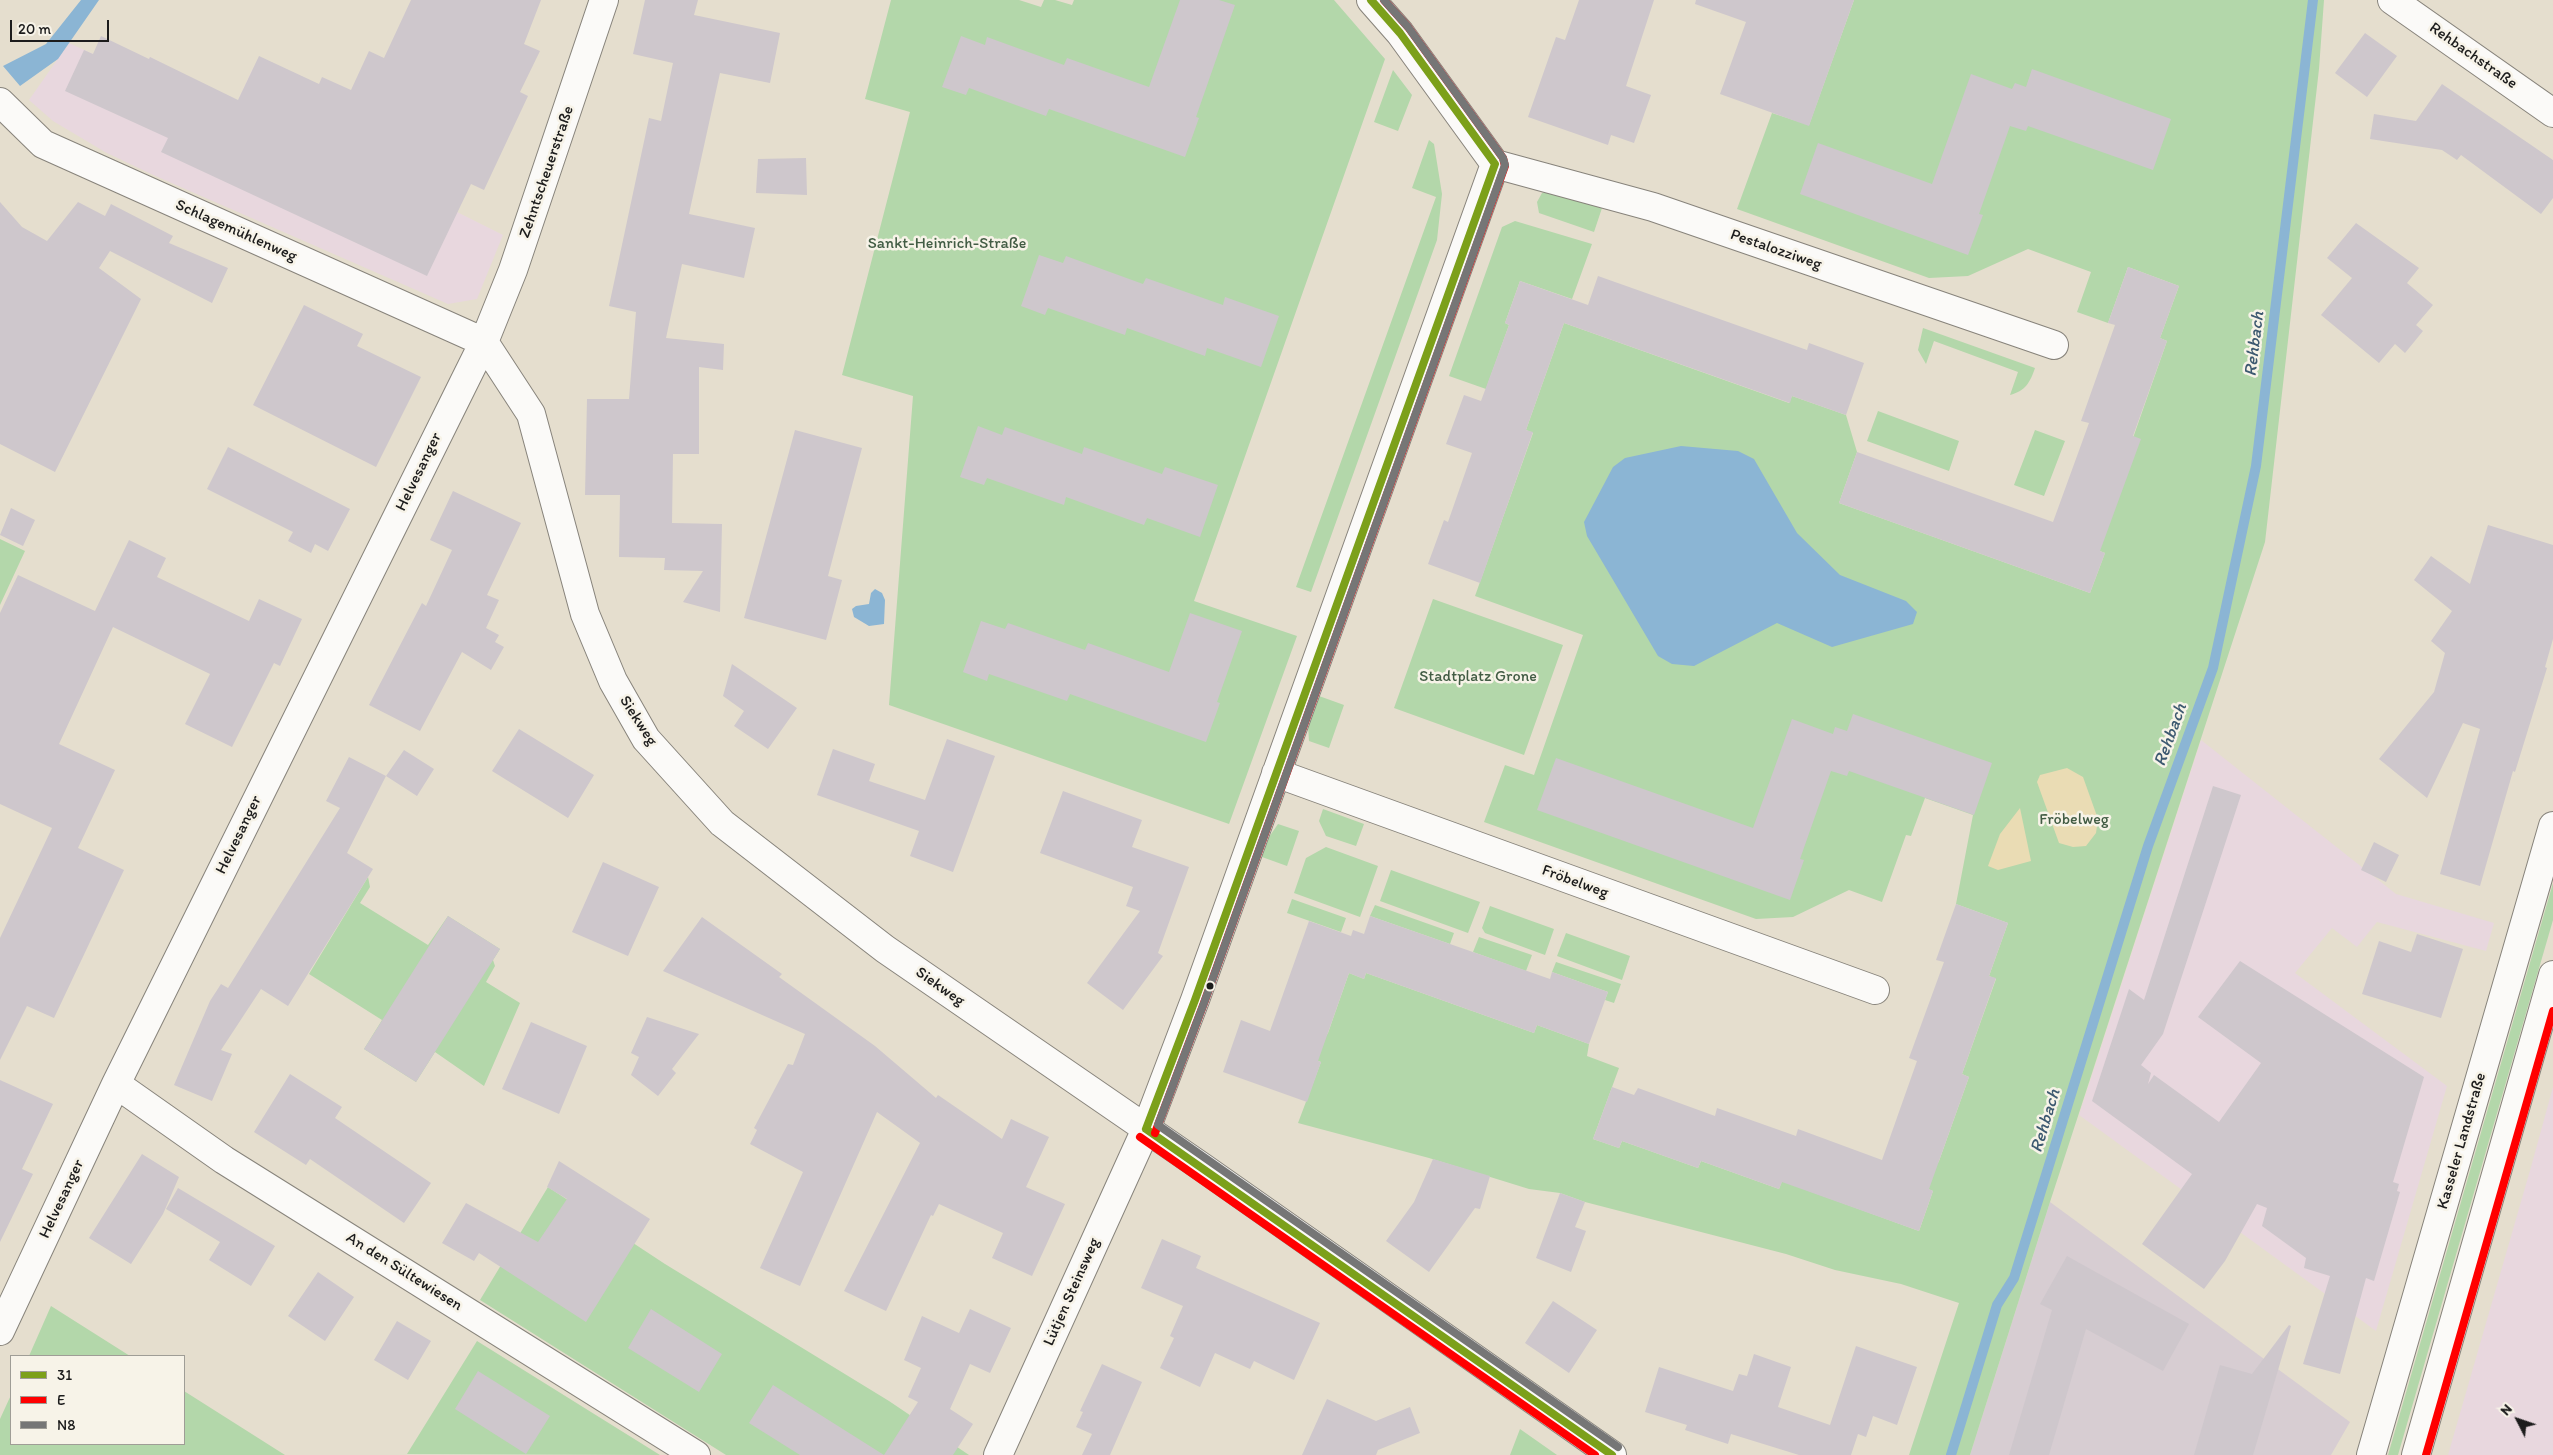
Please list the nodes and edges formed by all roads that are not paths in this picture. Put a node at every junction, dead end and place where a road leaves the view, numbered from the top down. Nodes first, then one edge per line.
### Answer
1 (604, 0) edge
2 (1371, 0) edge
3 (2392, 0) edge
4 (0, 102) edge
5 (2553, 113) edge
6 (1495, 164) junction
7 (484, 342) junction
8 (2054, 345) dead end
9 (1276, 774) junction
10 (2553, 826) edge
11 (2553, 975) edge
12 (1875, 990) dead end
13 (116, 1084) junction
14 (1146, 1129) junction
15 (0, 1331) edge
16 (696, 1455) edge
17 (998, 1455) edge
18 (1612, 1455) edge
19 (2371, 1455) edge
20 (2416, 1455) edge

1 - 7 street, Zehntscheuerstraße
2 - 6 street
3 - 5 street, Rehbachstraße
4 - 7 street, Schlagemühlenweg
6 - 8 street, Pestalozziweg
6 - 9 street, Lütjen Steinsweg
7 - 13 street, Helvesanger
7 - 14 street, Siekweg
9 - 12 street, Fröbelweg
9 - 14 street, Lütjen Steinsweg
10 - 19 street, Kasseler Landstraße
11 - 20 street
13 - 15 street, Helvesanger
13 - 16 street, An den Sültewiesen
14 - 17 street, Lütjen Steinsweg
14 - 18 street, Siekweg

